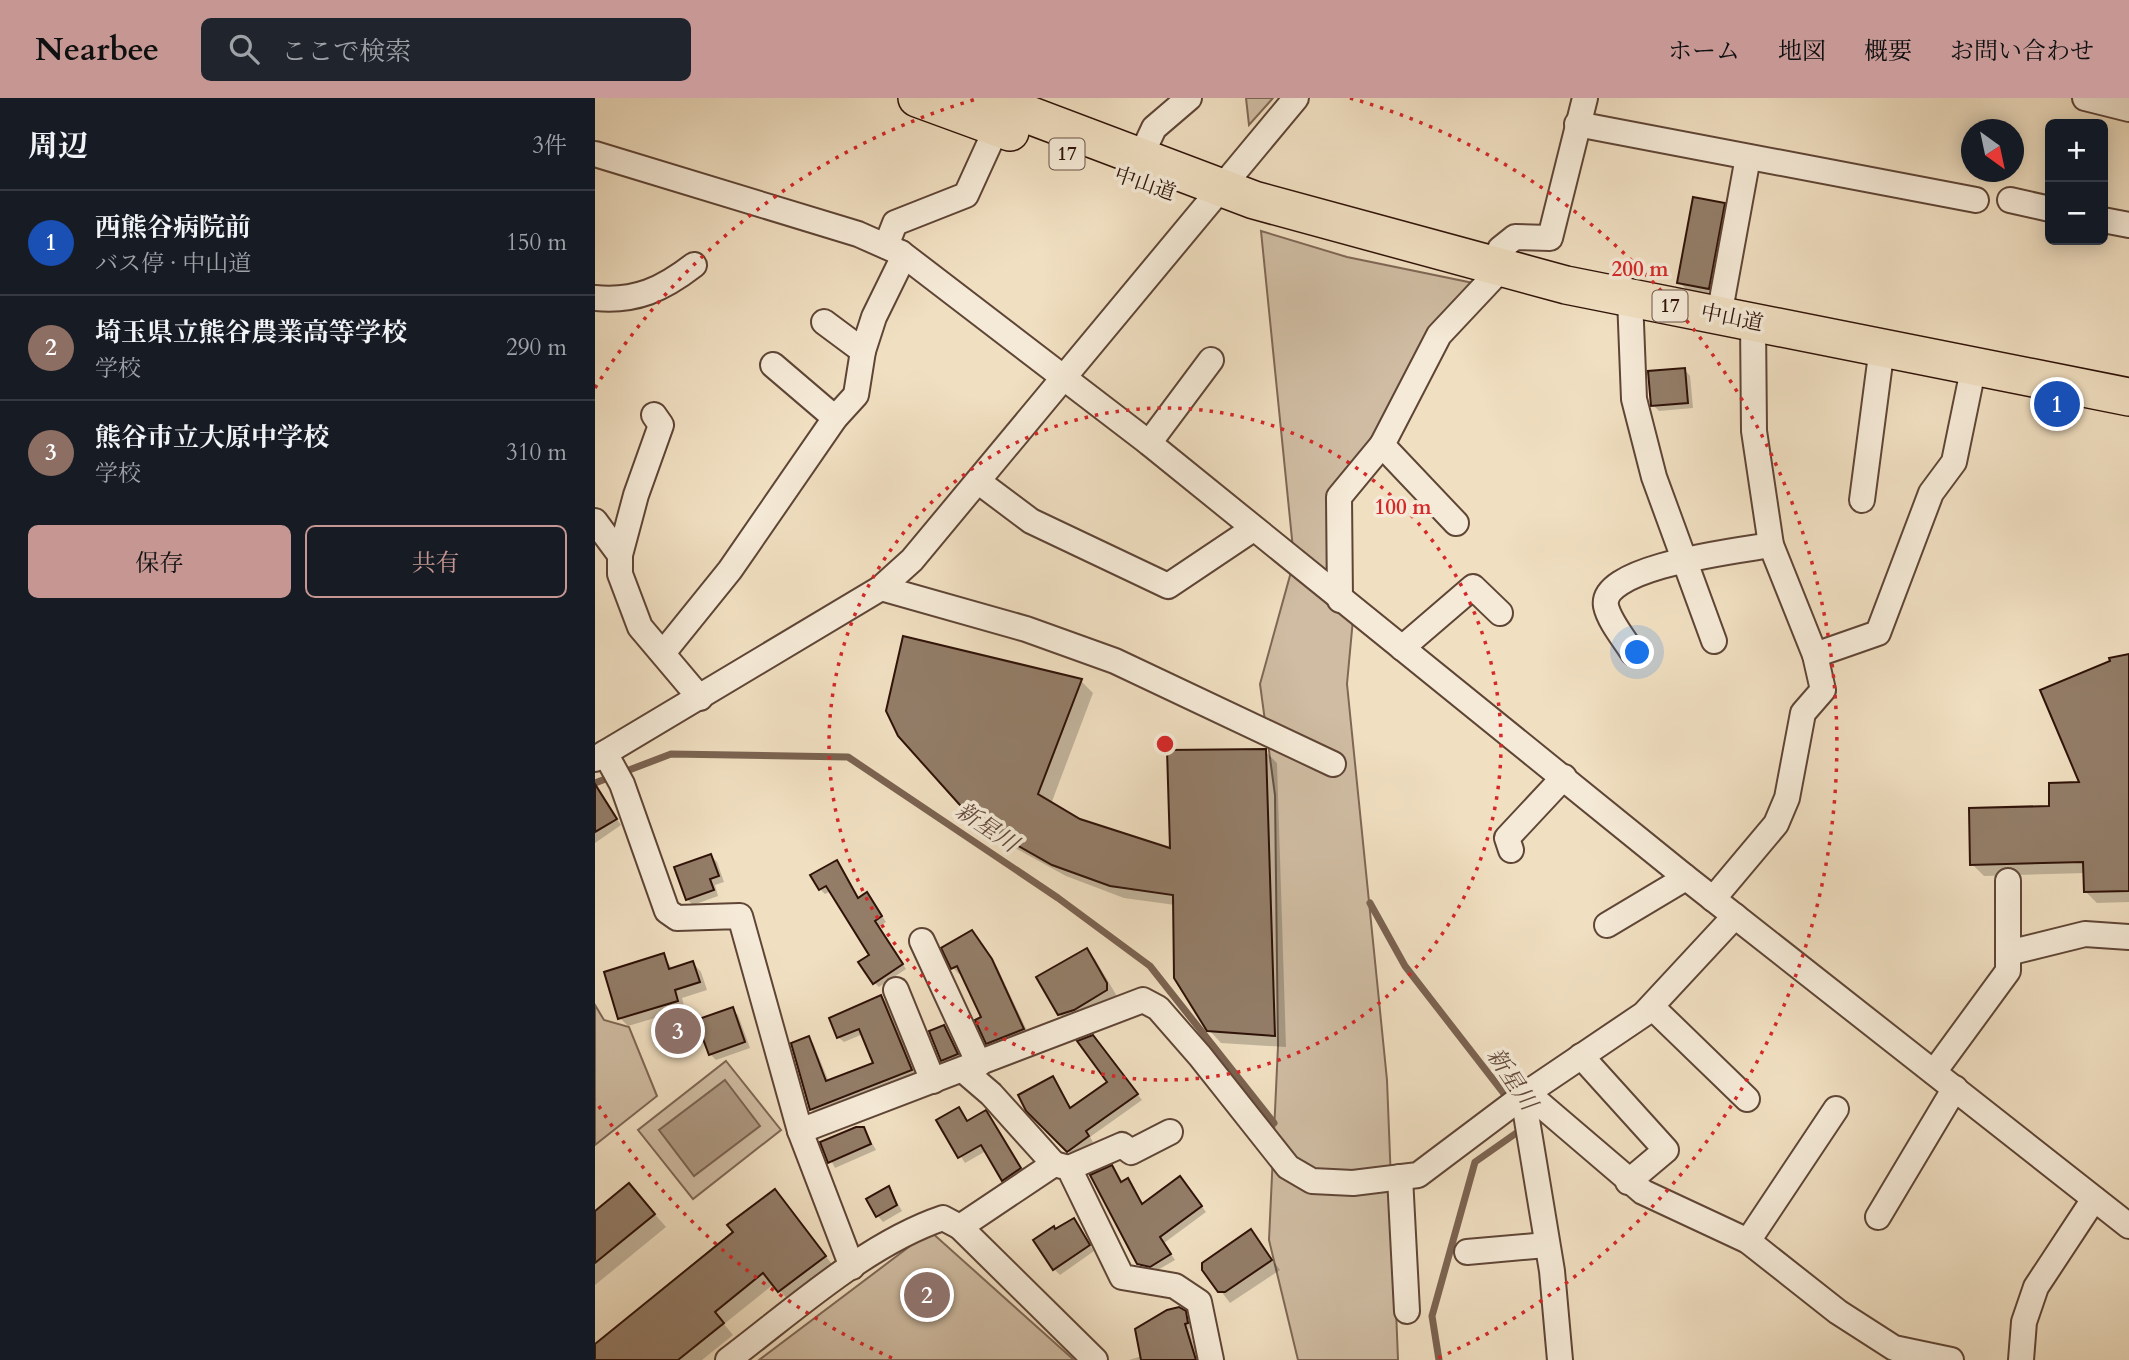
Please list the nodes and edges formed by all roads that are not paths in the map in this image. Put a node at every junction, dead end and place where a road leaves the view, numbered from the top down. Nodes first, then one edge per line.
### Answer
1 (918, 98) edge
2 (1189, 98) edge
3 (1296, 98) edge
4 (1585, 98) edge
5 (2085, 98) edge
6 (2129, 109) edge
7 (990, 112) edge
8 (1577, 124) junction
9 (595, 154) edge
10 (1748, 157) junction
11 (1140, 158) junction
12 (1230, 175) junction
13 (1976, 200) dead end
14 (2010, 200) dead end
15 (2045, 208) edge
16 (2108, 221) edge
17 (2129, 225) edge
18 (893, 249) junction
19 (694, 265) dead end
20 (1498, 269) junction
21 (595, 298) edge
22 (1630, 298) junction
23 (1736, 319) junction
24 (824, 322) dead end
25 (1882, 347) junction
26 (863, 351) junction
27 (1211, 360) dead end
28 (773, 365) dead end
29 (1974, 365) junction
30 (1063, 379) junction
31 (2129, 397) edge
32 (654, 415) dead end
33 (835, 418) junction
34 (1149, 443) junction
35 (1382, 445) junction
36 (979, 482) junction
37 (1862, 500) dead end
38 (595, 521) edge
39 (1456, 523) dead end
40 (1253, 529) junction
41 (1771, 545) junction
42 (619, 555) junction
43 (1683, 560) junction
44 (881, 588) junction
45 (1340, 600) junction
46 (1500, 612) dead end
47 (1714, 641) dead end
48 (1402, 648) junction
49 (663, 653) junction
50 (1633, 653) dead end
51 (1815, 656) junction
52 (700, 698) junction
53 (603, 757) edge
54 (1333, 764) dead end
55 (1563, 777) junction
56 (1511, 850) dead end
57 (1684, 876) junction
58 (2008, 881) dead end
59 (1713, 899) junction
60 (1735, 916) junction
61 (1607, 925) dead end
62 (2129, 937) edge
63 (922, 941) dead end
64 (2008, 953) junction
65 (896, 990) dead end
66 (1652, 1007) junction
67 (1581, 1056) junction
68 (971, 1067) junction
69 (1934, 1072) junction
70 (933, 1081) junction
71 (1955, 1088) junction
72 (1525, 1094) junction
73 (1747, 1099) dead end
74 (1836, 1108) dead end
75 (800, 1131) junction
76 (1170, 1132) dead end
77 (1062, 1166) junction
78 (1400, 1177) junction
79 (1628, 1182) junction
80 (2094, 1199) junction
81 (1878, 1217) dead end
82 (2129, 1226) edge
83 (960, 1227) junction
84 (1748, 1241) junction
85 (1546, 1245) junction
86 (1467, 1252) dead end
87 (852, 1267) junction
88 (1407, 1311) dead end
89 (1891, 1354) edge
90 (728, 1360) edge
91 (1095, 1360) edge
92 (1211, 1360) edge
93 (1560, 1360) edge
94 (1951, 1360) edge
95 (2021, 1360) edge

1 - 7 highway, 中山道 / 17
2 - 11 street
3 - 12 street
4 - 8 street
5 - 6 street
7 - 11 highway, 中山道 / 17
7 - 12 highway, 中山道 / 17
7 - 18 street
8 - 10 street
8 - 20 street
9 - 18 street
10 - 13 street
10 - 23 street
11 - 12 highway, 中山道 / 17
12 - 20 highway, 中山道 / 17
12 - 30 street
14 - 15 street
16 - 17 street
18 - 26 street
18 - 30 street
19 - 21 street
20 - 22 highway, 中山道 / 17
20 - 35 street
22 - 23 highway, 中山道 / 17
22 - 43 street
23 - 25 highway, 中山道 / 17
23 - 41 street
24 - 26 street
25 - 29 highway, 中山道 / 17
25 - 37 street
26 - 33 street
27 - 34 street
28 - 33 street
29 - 31 highway, 中山道 / 17
29 - 51 street
30 - 34 street
30 - 36 street
32 - 42 street
33 - 49 street
34 - 40 street
35 - 39 street
35 - 45 street
36 - 40 street
36 - 44 street
38 - 42 street
40 - 45 street
41 - 43 street
41 - 51 street
42 - 49 street
43 - 47 street
43 - 50 street
44 - 52 street
44 - 54 street
45 - 48 street
46 - 48 street
48 - 55 street
49 - 52 street
51 - 59 street
52 - 53 street
53 - 75 street
55 - 56 street
55 - 57 street
57 - 59 street
57 - 61 street
58 - 64 street
59 - 60 street
60 - 66 street
60 - 69 street
62 - 64 street
63 - 68 street
64 - 69 street
65 - 70 street
66 - 67 street
66 - 73 street
67 - 72 street
67 - 79 street
68 - 70 street
68 - 77 street
68 - 78 street
69 - 71 street
70 - 75 street
71 - 80 street
71 - 81 street
72 - 78 street
72 - 79 street
72 - 85 street
74 - 84 street
75 - 87 street
76 - 77 street
77 - 83 street
77 - 92 street
78 - 88 street
79 - 84 street
80 - 82 street
80 - 95 street
83 - 87 street
83 - 91 street
84 - 89 street
85 - 86 street
85 - 93 street
87 - 90 street
89 - 94 street

